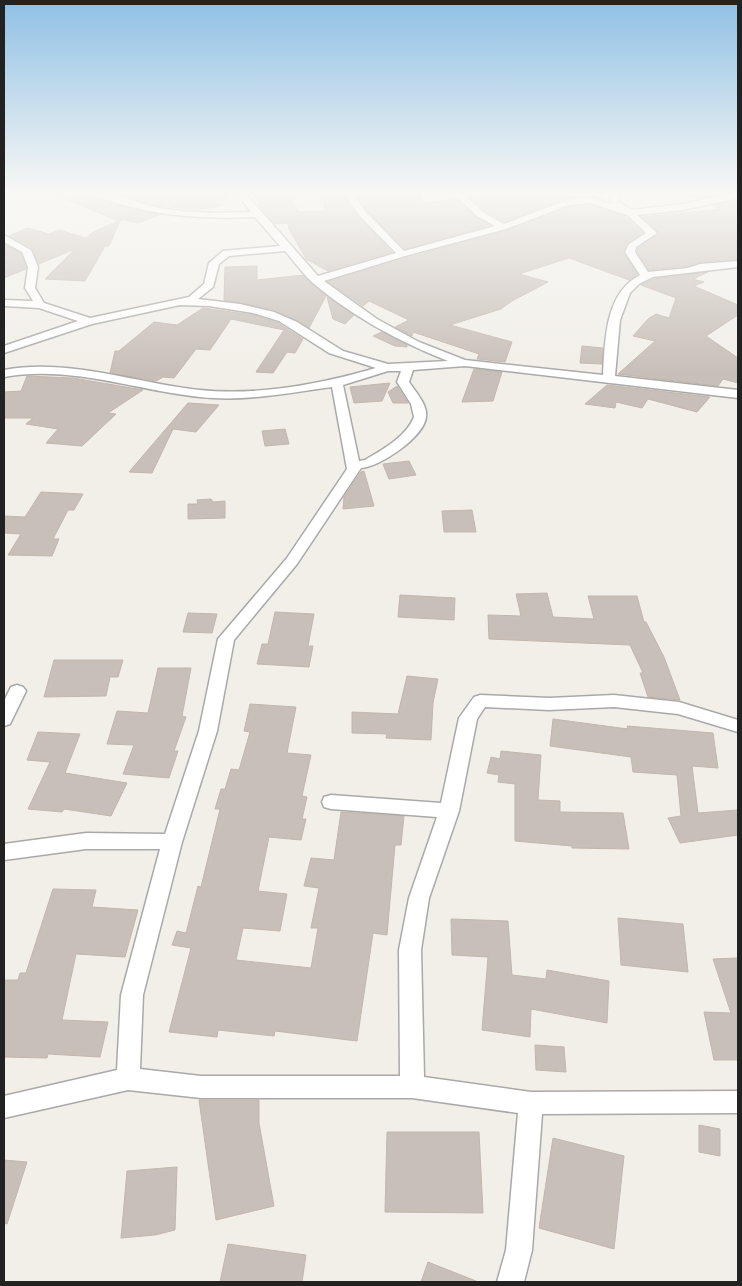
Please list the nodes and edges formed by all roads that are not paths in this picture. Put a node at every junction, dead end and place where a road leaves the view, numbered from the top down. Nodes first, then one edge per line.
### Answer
1 (27, 252) edge
2 (238, 252) edge
3 (291, 252) edge
4 (409, 252) edge
5 (630, 252) edge
6 (402, 254) joint
7 (738, 264) edge
8 (646, 276) junction
9 (316, 280) junction
10 (4, 303) edge
11 (40, 305) junction
12 (169, 305) junction
13 (89, 321) junction
14 (4, 350) edge
15 (466, 363) junction
16 (409, 367) junction
17 (387, 368) junction
18 (4, 373) edge
19 (609, 380) junction
20 (337, 383) junction
21 (738, 394) edge
22 (354, 469) junction
23 (17, 690) dead end
24 (4, 720) edge
25 (738, 726) edge
26 (331, 802) dead end
27 (449, 811) junction
28 (172, 842) junction
29 (4, 852) edge
30 (128, 1079) junction
31 (412, 1087) junction
32 (738, 1102) edge
33 (531, 1104) junction
34 (4, 1107) edge
35 (511, 1282) edge

1 - 11 street
2 - 12 street
3 - 9 street
4 - 6 street
5 - 8 street
6 - 9 street
7 - 8 street
8 - 19 street
9 - 15 street
10 - 11 street
11 - 13 street
12 - 13 street
12 - 17 street
13 - 14 street
15 - 16 street
15 - 19 street
16 - 17 street
16 - 22 street
17 - 20 street
18 - 20 street
19 - 21 street
20 - 22 street
22 - 28 street
23 - 24 street
25 - 27 street
26 - 27 street
27 - 31 street
28 - 29 street
28 - 30 street
30 - 31 street
30 - 34 street
31 - 33 street
32 - 33 street
33 - 35 street

